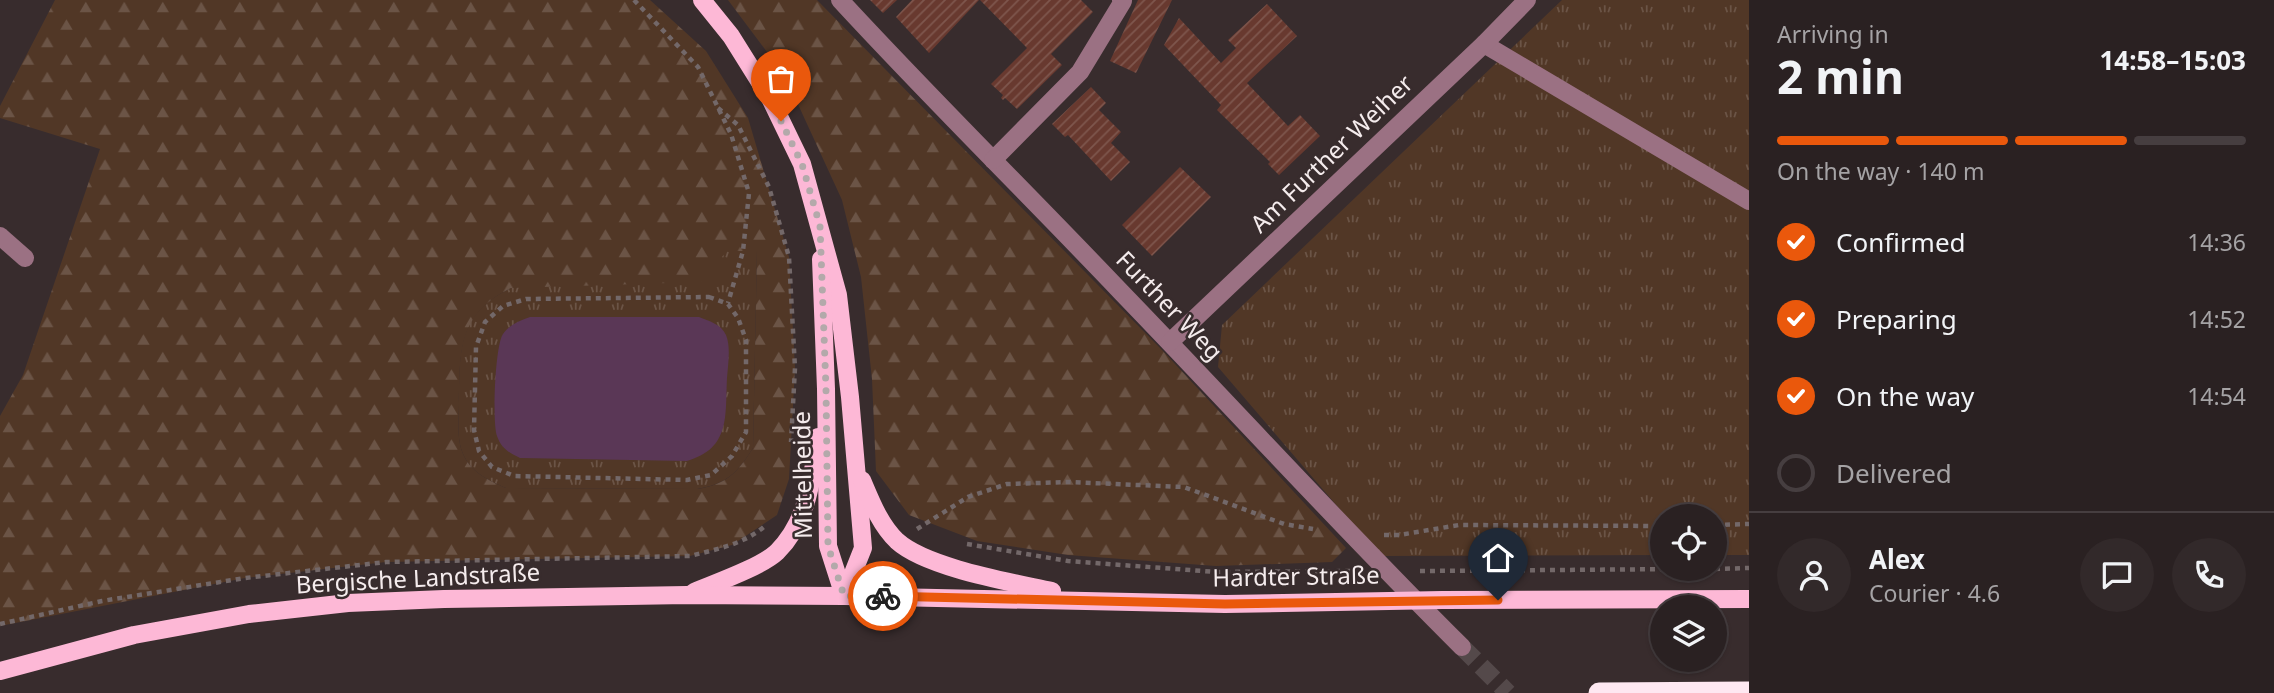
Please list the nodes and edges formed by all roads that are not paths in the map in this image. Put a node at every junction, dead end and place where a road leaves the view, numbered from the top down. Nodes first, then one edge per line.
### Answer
1 (702, 0) edge
2 (840, 0) edge
3 (1121, 0) edge
4 (1527, 0) edge
5 (1484, 44) junction
6 (993, 159) junction
7 (1749, 201) edge
8 (820, 226) junction
9 (0, 236) edge
10 (25, 258) dead end
11 (1170, 342) junction
12 (826, 389) junction
13 (856, 469) junction
14 (687, 595) junction
15 (844, 596) junction
16 (1093, 599) junction
17 (1749, 599) edge
18 (1462, 647) tunnel mouth
19 (0, 671) edge
20 (1749, 692) edge
21 (1599, 693) edge

1 - 8 main road, Mittelheide
2 - 6 street, Further Weg
3 - 6 street
4 - 5 street, Am Further Weiher
5 - 7 street
5 - 11 street, Am Further Weiher
6 - 11 street, Further Weg
8 - 12 main road, Mittelheide
8 - 13 main road, Mittelheide
9 - 10 street
11 - 18 street, Further Weg
12 - 14 main road
12 - 15 main road, Mittelheide
13 - 15 main road, Mittelheide
13 - 16 main road
14 - 15 main road, Bergische Landstraße
14 - 19 main road, Bergische Landstraße
15 - 16 main road, Hardter Straße
16 - 17 main road, Hardter Straße
20 - 21 highway

